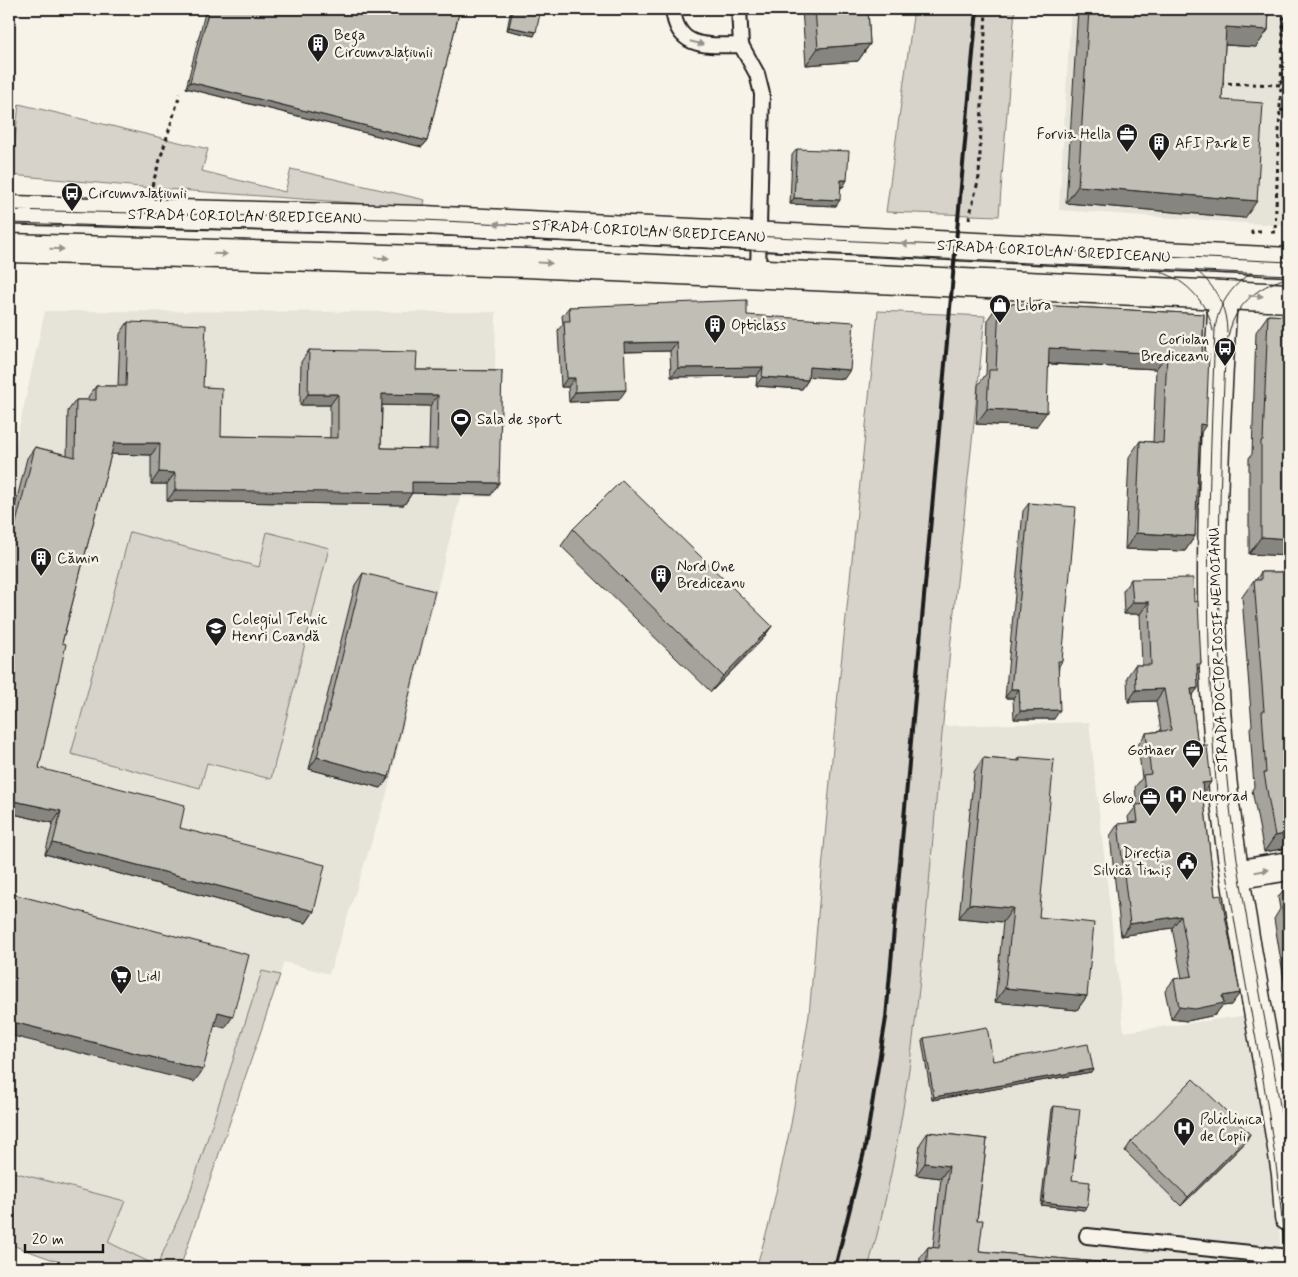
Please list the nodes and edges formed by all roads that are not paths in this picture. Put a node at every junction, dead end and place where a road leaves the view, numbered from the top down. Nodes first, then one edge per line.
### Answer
1 (673, 9) edge
2 (739, 9) edge
3 (741, 45) junction
4 (9, 210) edge
5 (760, 236) junction
6 (9, 248) edge
7 (1224, 259) junction
8 (1289, 262) edge
9 (758, 273) junction
10 (1223, 295) junction
11 (1289, 298) edge
12 (1289, 866) edge
13 (1235, 875) junction
14 (1289, 1217) edge
15 (1087, 1236) dead end
16 (1289, 1257) edge

1 -> 3 lane
2 - 3 lane
3 - 5 lane
5 -> 4 street, STRADA CORIOLAN BREDICEANU
7 -> 5 street, STRADA CORIOLAN BREDICEANU
5 - 9 lane
6 -> 9 street
7 - 8 street, STRADA CORIOLAN BREDICEANU
7 - 10 street, STRADA DOCTOR IOSIF NEMOIANU
9 - 10 street
10 -> 11 street
10 - 13 street, STRADA DOCTOR IOSIF NEMOIANU
13 -> 12 street
13 - 14 street, STRADA DOCTOR IOSIF NEMOIANU
15 - 16 lane

